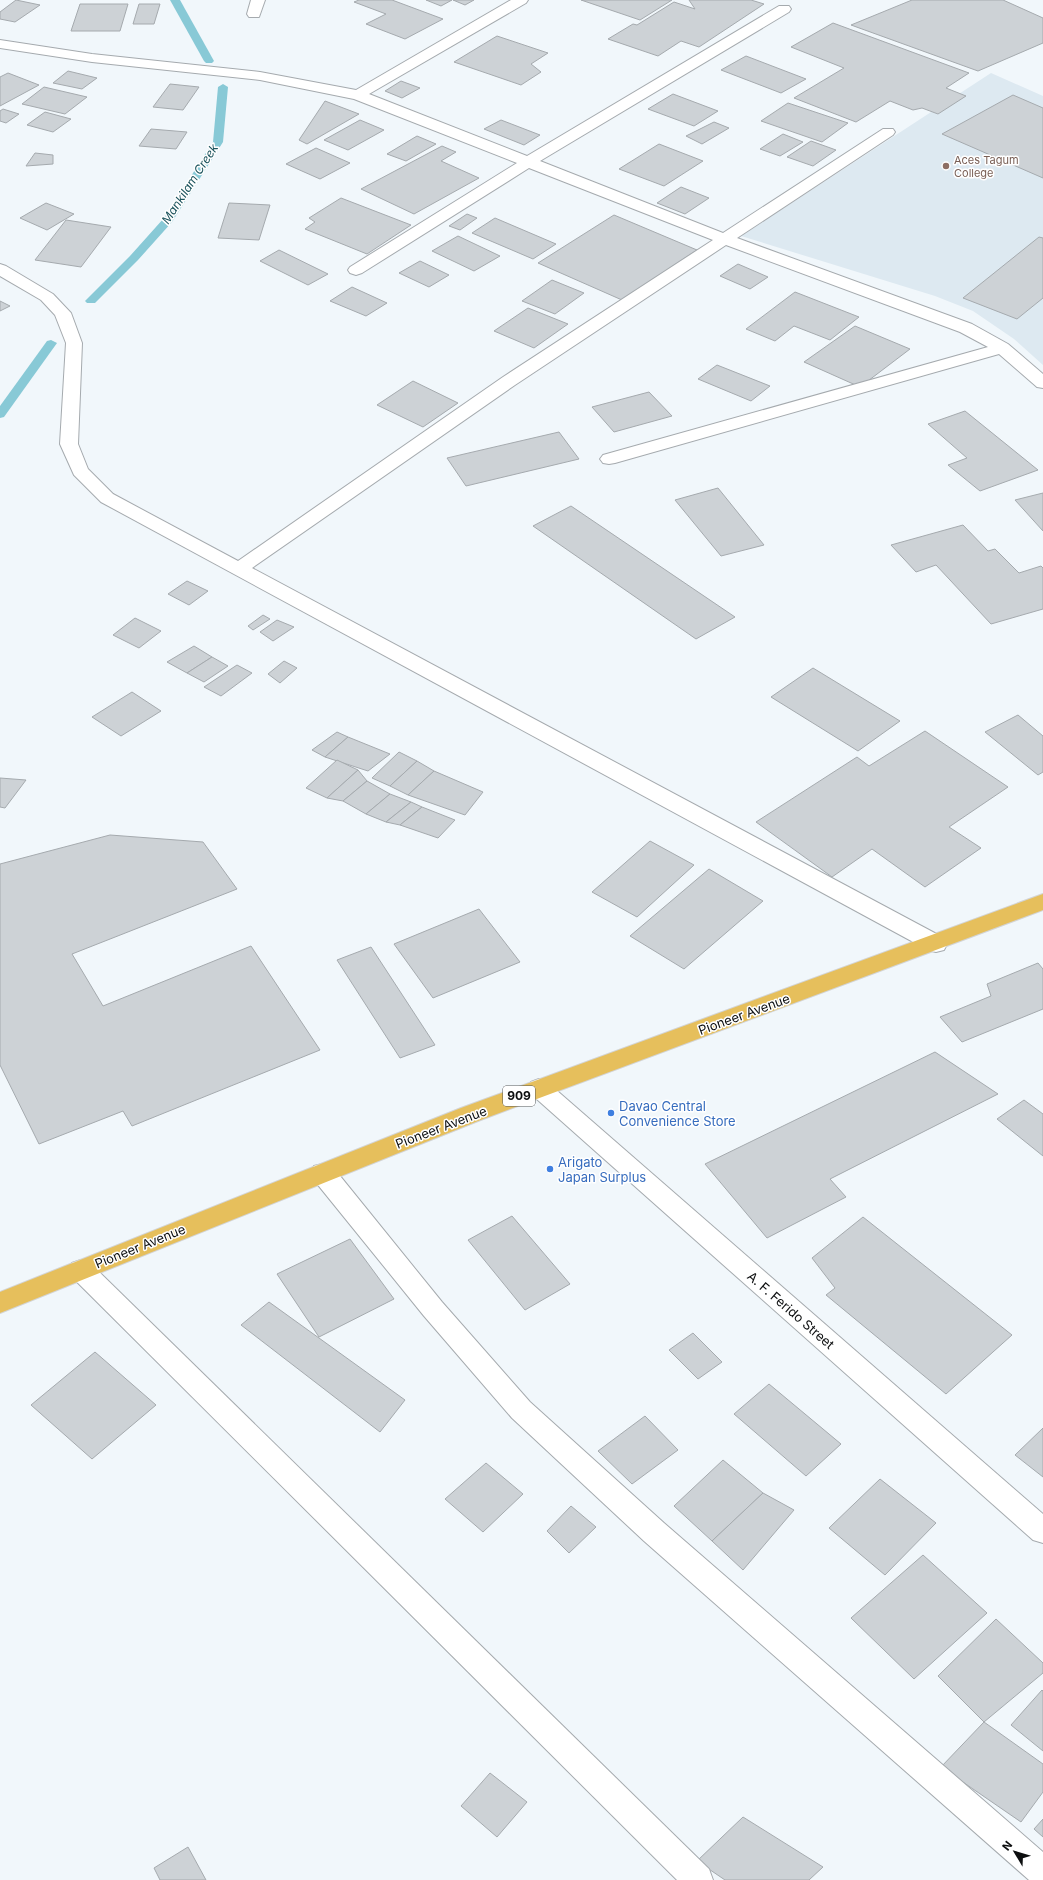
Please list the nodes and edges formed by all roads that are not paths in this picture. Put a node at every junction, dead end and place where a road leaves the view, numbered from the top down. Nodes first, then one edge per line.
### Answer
1 (258, 0) edge
2 (521, 0) edge
3 (784, 9) dead end
4 (254, 14) dead end
5 (0, 44) edge
6 (358, 95) junction
7 (888, 132) dead end
8 (528, 162) junction
9 (724, 239) junction
10 (0, 269) edge
11 (356, 270) dead end
12 (1002, 348) junction
13 (1043, 384) edge
14 (609, 459) dead end
15 (239, 570) junction
16 (1043, 902) edge
17 (936, 944) junction
18 (538, 1088) junction
19 (322, 1173) junction
20 (81, 1270) junction
21 (0, 1303) edge
22 (1043, 1532) edge
23 (1043, 1872) edge
24 (698, 1880) edge

1 - 4 street
2 - 6 street
3 - 8 street
5 - 6 street
6 - 8 street
7 - 9 street
8 - 9 street
8 - 11 street
9 - 12 street
9 - 15 street
10 - 15 street
12 - 13 street
12 - 14 street
15 - 17 street
16 - 17 highway, Pioneer Avenue / 909
17 - 18 highway, Pioneer Avenue / 909
18 - 19 highway, Pioneer Avenue / 909
18 - 22 street, A. F. Ferido Street
19 - 20 highway, Pioneer Avenue / 909
19 - 23 street
20 - 21 highway, Pioneer Avenue / 909
20 - 24 street

